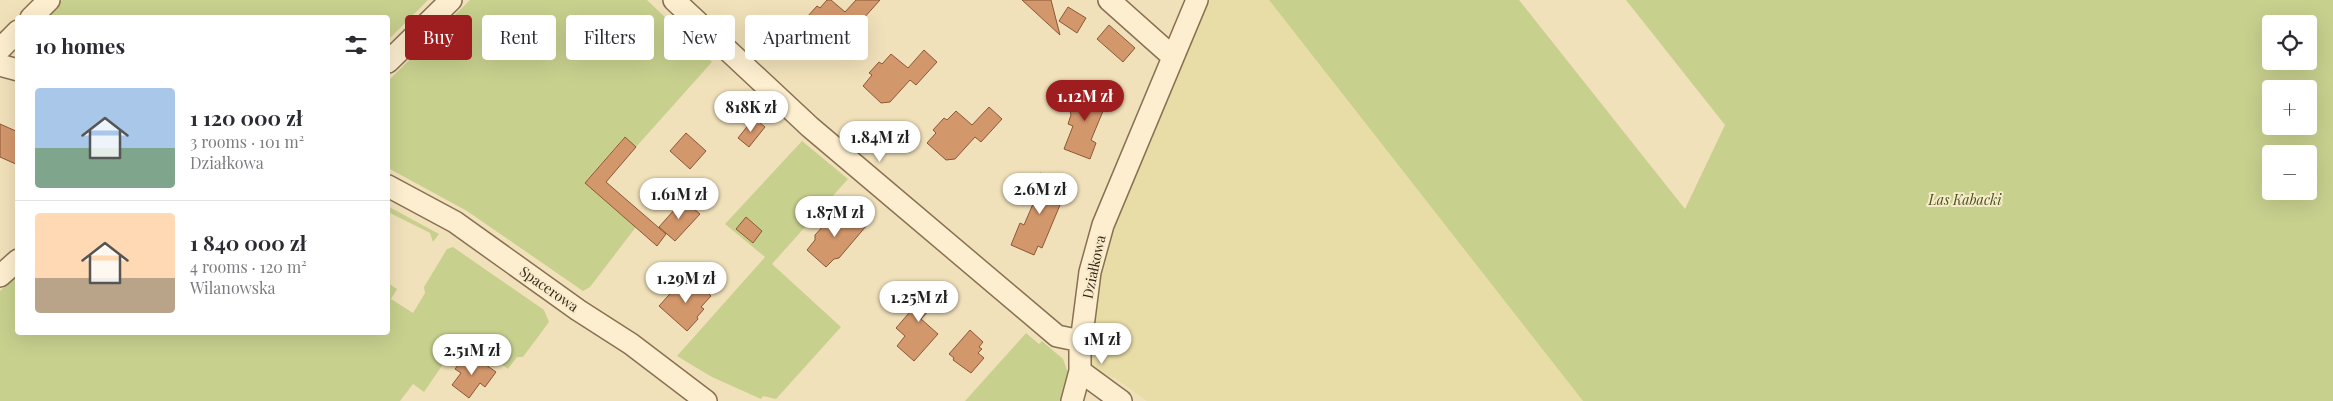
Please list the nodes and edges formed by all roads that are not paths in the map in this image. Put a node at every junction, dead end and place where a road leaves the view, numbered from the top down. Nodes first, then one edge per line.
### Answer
1 (49, 0) edge
2 (451, 0) edge
3 (674, 0) edge
4 (1109, 0) edge
5 (1197, 0) edge
6 (34, 15) edge
7 (15, 34) edge
8 (0, 49) edge
9 (1172, 57) junction
10 (390, 60) edge
11 (0, 65) edge
12 (15, 69) edge
13 (390, 187) edge
14 (15, 263) edge
15 (0, 276) edge
16 (1081, 341) junction
17 (1080, 372) junction
18 (706, 401) edge
19 (1072, 401) edge
20 (1121, 401) edge

1 - 6 street
2 - 10 street
3 - 16 street
4 - 9 street
5 - 9 street, Działkowa
7 - 8 street
9 - 16 street, Działkowa
11 - 12 street
13 - 18 street, Spacerowa
14 - 15 street
16 - 17 street, Działkowa
17 - 19 street, Działkowa
17 - 20 street

